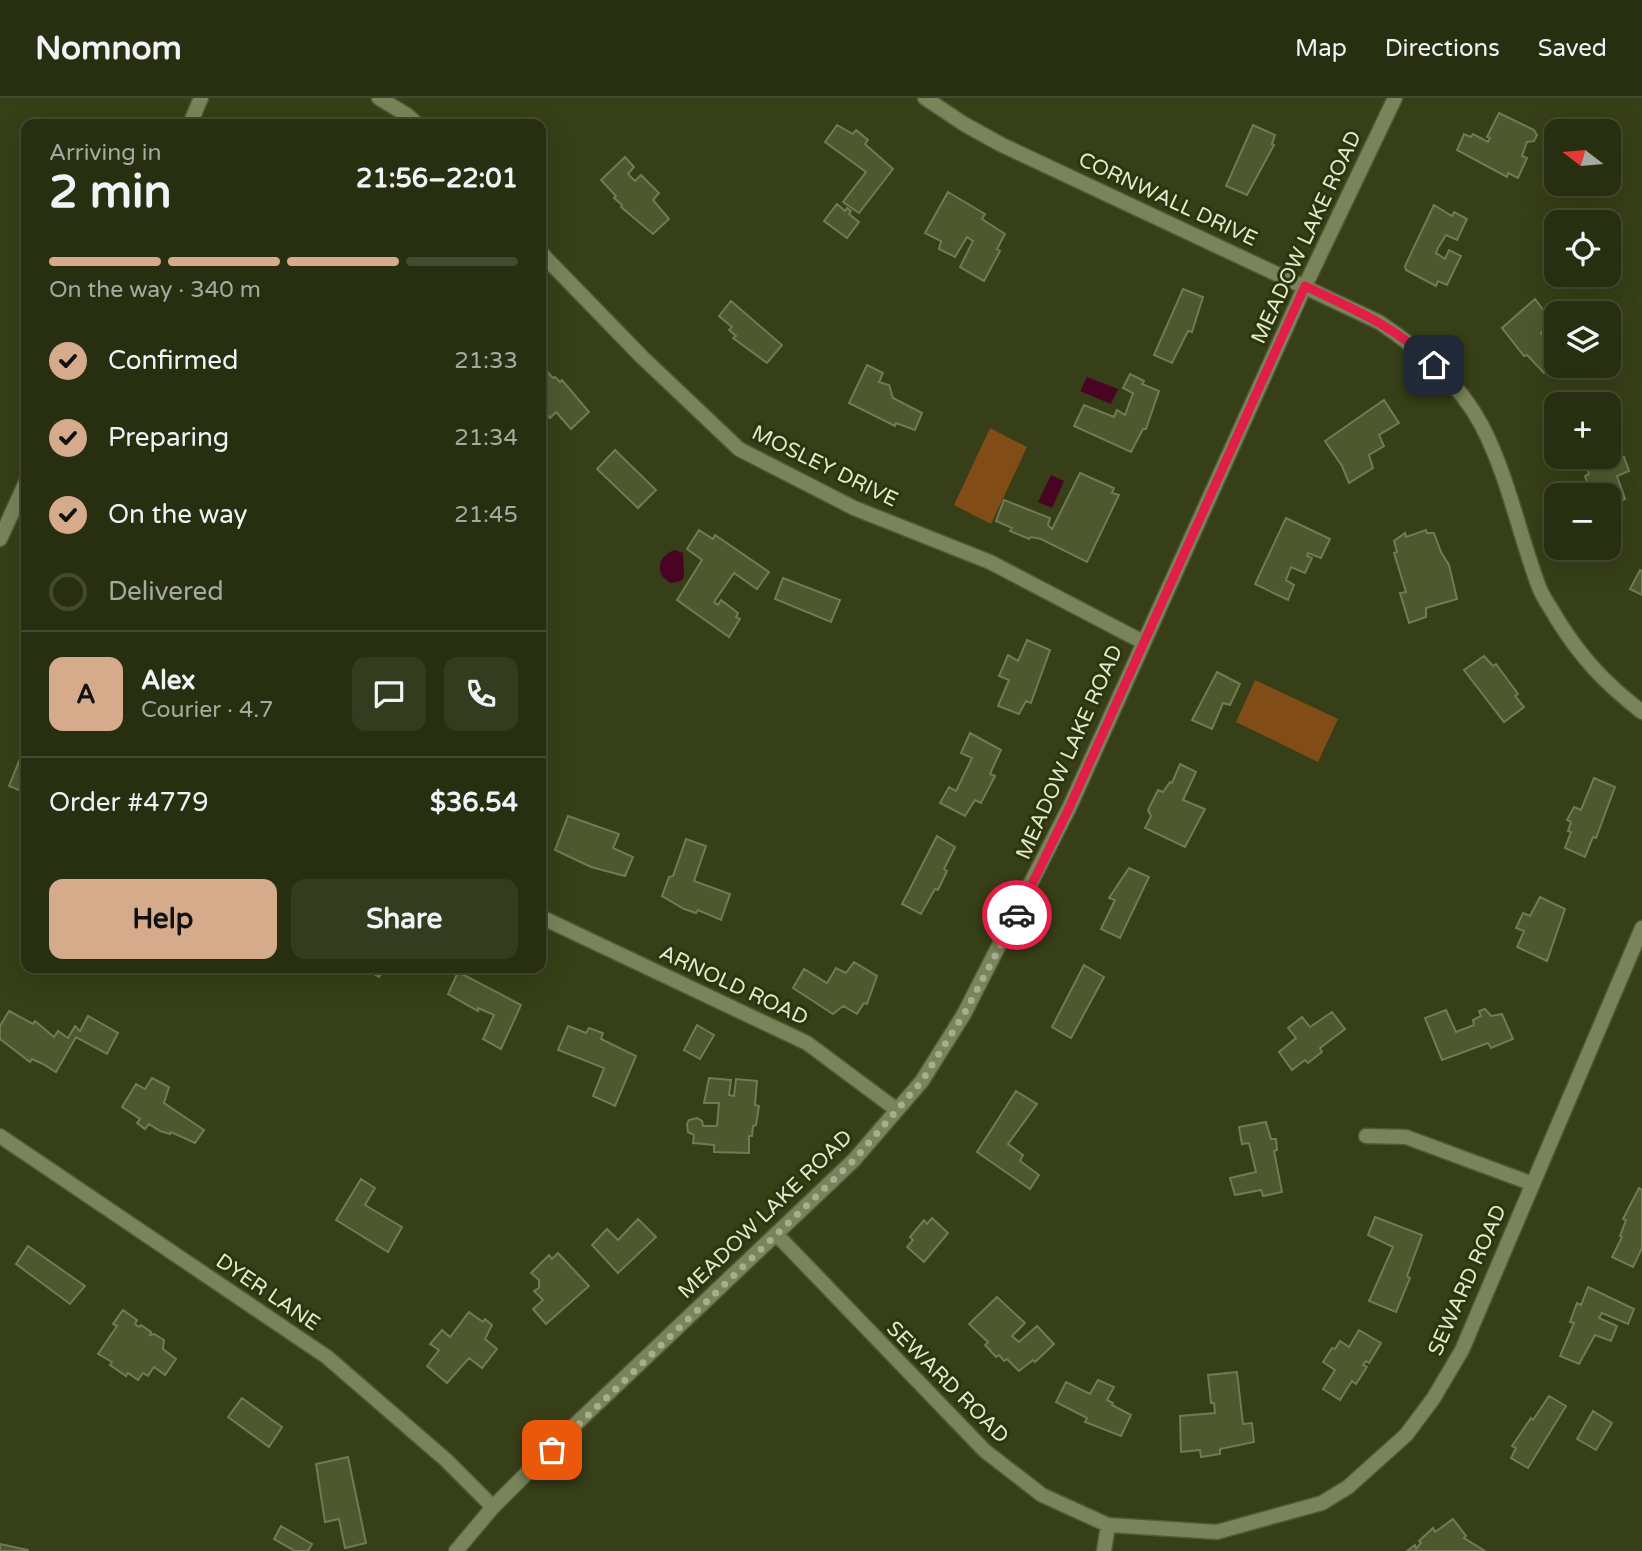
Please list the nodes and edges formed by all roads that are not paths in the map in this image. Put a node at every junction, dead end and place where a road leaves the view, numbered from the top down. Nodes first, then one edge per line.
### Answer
1 (201, 98) edge
2 (379, 98) edge
3 (925, 98) edge
4 (1395, 98) edge
5 (192, 119) edge
6 (411, 119) edge
7 (546, 258) edge
8 (1305, 286) junction
9 (21, 493) edge
10 (0, 539) edge
11 (1143, 642) junction
12 (1642, 712) edge
13 (546, 919) edge
14 (1642, 928) edge
15 (897, 1110) junction
16 (0, 1136) edge
17 (1366, 1136) dead end
18 (1533, 1184) junction
19 (777, 1236) junction
20 (493, 1507) junction
21 (1108, 1525) junction
22 (456, 1551) edge
23 (1104, 1551) edge

1 - 5 street
2 - 6 street
3 - 8 street, CORNWALL DRIVE
4 - 8 street, MEADOW LAKE ROAD
7 - 11 street, MOSLEY DRIVE
8 - 11 street, MEADOW LAKE ROAD
8 - 12 street, CORNWALL DRIVE
9 - 10 street
11 - 15 street, MEADOW LAKE ROAD
13 - 15 street, ARNOLD ROAD
14 - 18 street, SEWARD ROAD
15 - 19 street, MEADOW LAKE ROAD
16 - 20 street, DYER LANE
17 - 18 street
18 - 21 street, SEWARD ROAD
19 - 20 street, MEADOW LAKE ROAD
19 - 21 street, SEWARD ROAD
20 - 22 street, MEADOW LAKE ROAD
21 - 23 street

